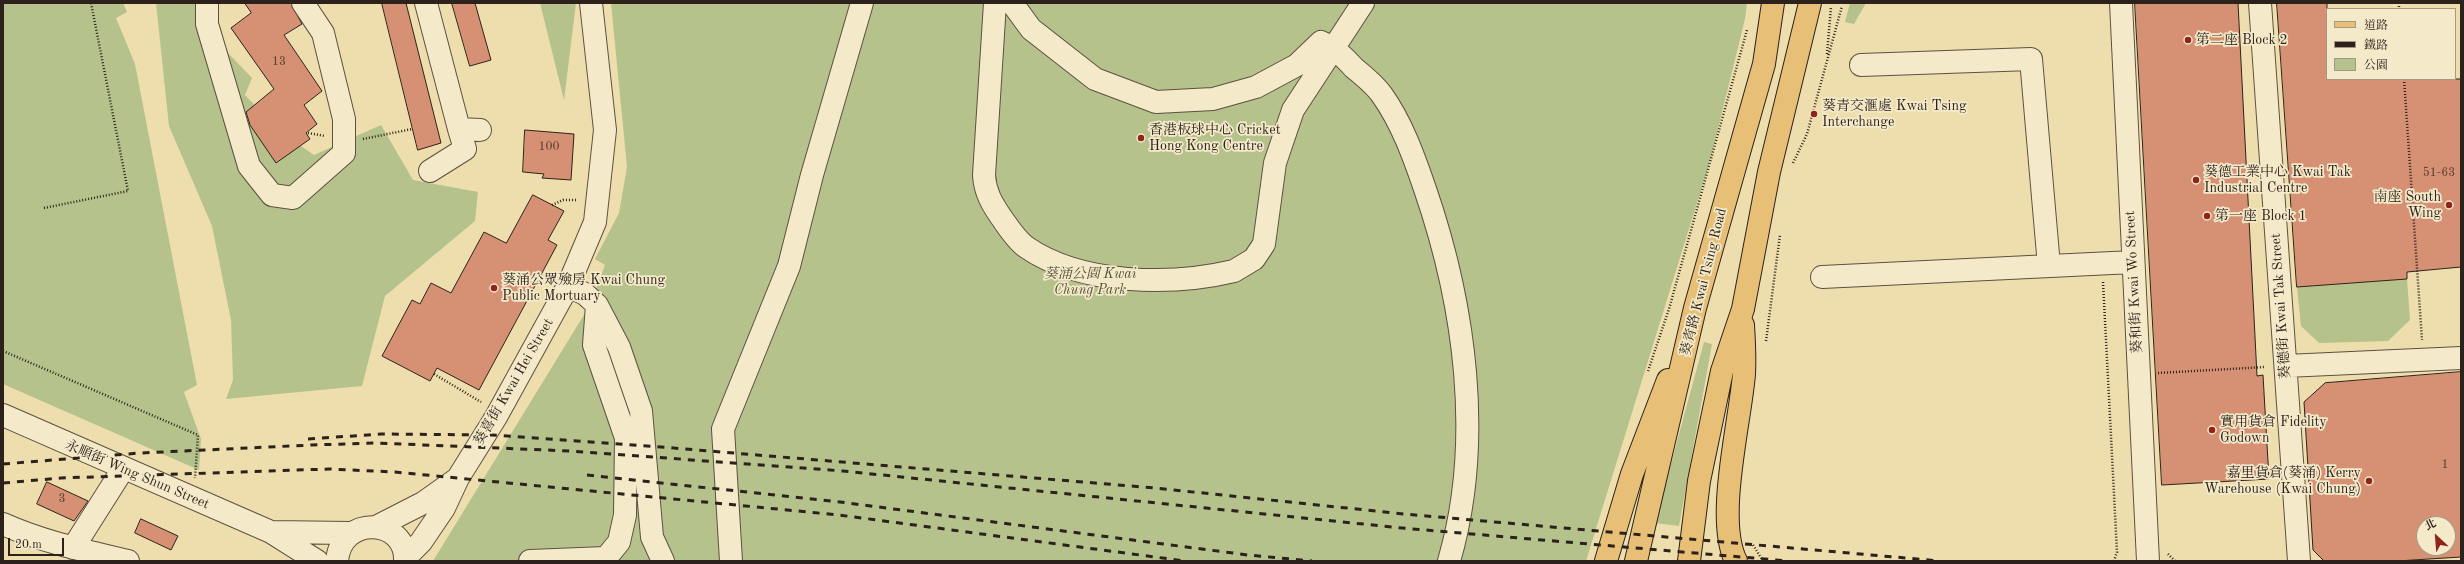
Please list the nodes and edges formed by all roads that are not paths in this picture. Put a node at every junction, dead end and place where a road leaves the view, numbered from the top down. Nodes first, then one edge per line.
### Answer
1 (207, 3) edge
2 (303, 3) edge
3 (426, 3) edge
4 (591, 3) edge
5 (862, 3) edge
6 (995, 3) edge
7 (1012, 3) edge
8 (1363, 3) edge
9 (1773, 3) edge
10 (1810, 3) edge
11 (2122, 3) edge
12 (2260, 3) edge
13 (1334, 48) junction
14 (1862, 66) dead end
15 (430, 172) dead end
16 (2134, 262) junction
17 (2049, 266) junction
18 (1822, 277) dead end
19 (568, 286) junction
20 (597, 305) junction
21 (1695, 308) junction
22 (1743, 309) junction
23 (2461, 358) edge
24 (2278, 366) junction
25 (3, 415) edge
26 (123, 469) junction
27 (458, 478) junction
28 (3, 524) edge
29 (376, 527) junction
30 (271, 532) junction
31 (351, 533) junction
32 (73, 548) junction
33 (405, 560) edge
34 (599, 560) edge
35 (128, 561) edge
36 (317, 561) edge
37 (337, 561) edge
38 (530, 561) edge
39 (663, 561) edge
40 (731, 561) edge
41 (1449, 561) edge
42 (1606, 561) edge
43 (1636, 561) edge
44 (1689, 561) edge
45 (1736, 561) edge
46 (2148, 561) edge
47 (2299, 561) edge

1 - 2 street
3 - 15 street
4 - 19 street, 葵喜街 Kwai Hei Street
5 - 40 street
6 - 13 street
7 - 13 street
8 - 13 street
9 - 21 main road, 葵青路 Kwai Tsing Road
10 - 22 main road
11 - 16 street, 葵和街 Kwai Wo Street
12 - 24 street, 葵德街 Kwai Tak Street
13 - 41 street
14 - 17 street
16 - 17 street
16 - 46 street, 葵和街 Kwai Wo Street
17 - 18 street
19 - 20 street
19 - 27 street, 葵喜街 Kwai Hei Street
20 - 34 street
20 - 39 street
21 - 42 main road
21 - 43 main road, 葵青路 Kwai Tsing Road
22 - 44 main road
22 - 45 main road
23 - 24 street
24 - 47 street, 葵德街 Kwai Tak Street
25 - 26 street, 永順街 Wing Shun Street
26 - 30 street, 永順街 Wing Shun Street
26 - 32 street
27 - 29 street, 葵喜街 Kwai Hei Street
27 - 33 street, 葵喜街 Kwai Hei Street
28 - 32 street
29 - 31 street, 永順街 Wing Shun Street
29 - 33 street
30 - 31 street, 永順街 Wing Shun Street
30 - 36 street, 永順街 Wing Shun Street
31 - 37 street
32 - 35 street
34 - 38 street

